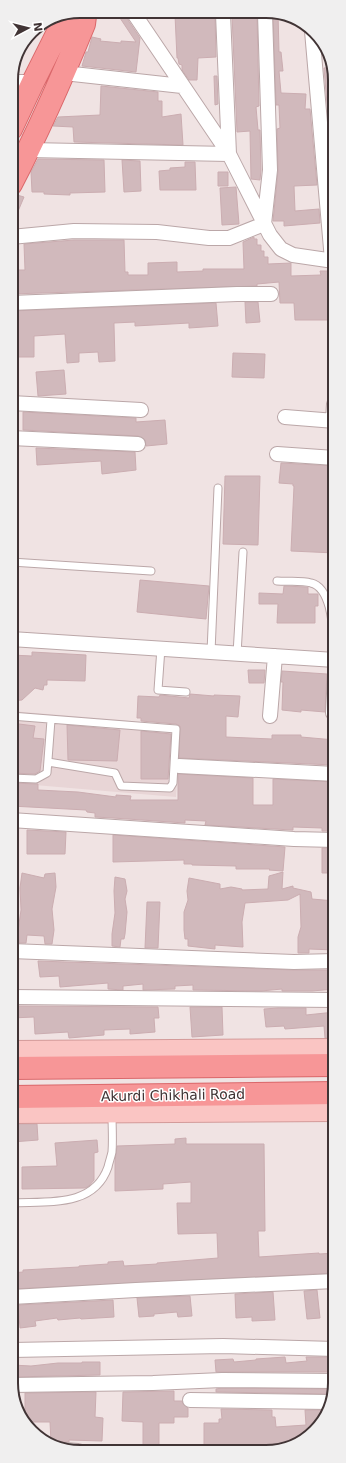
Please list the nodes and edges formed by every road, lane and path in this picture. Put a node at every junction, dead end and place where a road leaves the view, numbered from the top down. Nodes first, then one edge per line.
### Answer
1 (85, 18) edge
2 (137, 18) edge
3 (223, 18) edge
4 (265, 18) edge
5 (58, 22) edge
6 (313, 39) edge
7 (64, 73) junction
8 (18, 82) edge
9 (33, 82) junction
10 (182, 86) junction
11 (18, 114) edge
12 (29, 150) junction
13 (229, 154) junction
14 (18, 171) edge
15 (328, 205) edge
16 (264, 224) junction
17 (18, 236) edge
18 (328, 259) edge
19 (272, 294) dead end
20 (18, 303) edge
21 (18, 403) edge
22 (142, 410) dead end
23 (285, 417) dead end
24 (328, 421) edge
25 (18, 438) edge
26 (138, 444) dead end
27 (277, 454) dead end
28 (328, 458) edge
29 (218, 488) dead end
30 (243, 552) dead end
31 (18, 562) edge
32 (151, 571) dead end
33 (277, 581) dead end
34 (328, 603) edge
35 (18, 639) edge
36 (161, 648) junction
37 (211, 652) junction
38 (237, 654) junction
39 (275, 656) junction
40 (328, 660) edge
41 (186, 692) dead end
42 (270, 716) dead end
43 (18, 717) edge
44 (51, 720) junction
45 (48, 762) junction
46 (178, 766) dead end
47 (328, 774) edge
48 (18, 778) edge
49 (18, 820) edge
50 (328, 840) edge
51 (18, 951) edge
52 (328, 961) edge
53 (18, 997) edge
54 (328, 1000) edge
55 (328, 1048) edge
56 (18, 1051) edge
57 (328, 1065) edge
58 (18, 1068) edge
59 (328, 1092) edge
60 (18, 1096) edge
61 (328, 1111) edge
62 (112, 1112) junction
63 (18, 1113) edge
64 (18, 1203) edge
65 (328, 1281) edge
66 (18, 1297) edge
67 (328, 1349) edge
68 (18, 1350) edge
69 (207, 1380) junction
70 (328, 1381) edge
71 (18, 1385) edge
72 (190, 1400) dead end
73 (208, 1400) junction
74 (325, 1402) edge

1 - 7 main road
2 - 10 street
3 - 13 street
4 - 16 street
5 - 9 main road
6 - 15 street
7 - 10 street
7 - 12 main road
8 - 9 street
9 - 11 main road
10 - 13 street
12 - 13 street
12 - 14 main road
13 - 16 street
16 - 17 street
16 - 18 street
19 - 20 street
21 - 22 street
23 - 24 street
25 - 26 street
27 - 28 street
29 - 37 lane
30 - 38 lane
31 - 32 lane
33 - 34 lane
35 - 36 street
36 - 37 street
36 - 41 lane
37 - 38 street
38 - 39 street
39 - 40 street
39 - 42 street
43 - 44 lane
44 - 45 lane
44 - 45 lane
45 - 48 lane
46 - 47 street
49 - 50 street
51 - 52 street
53 - 54 street
55 - 56 street
57 - 58 main road, Akurdi Chikhali Road
59 - 60 main road, Akurdi Chikhali Road
61 - 62 street
62 - 63 street
62 - 64 lane
65 - 66 street
67 - 68 street
69 - 70 street
69 - 71 street
69 - 73 street
72 - 73 street
73 - 74 street

